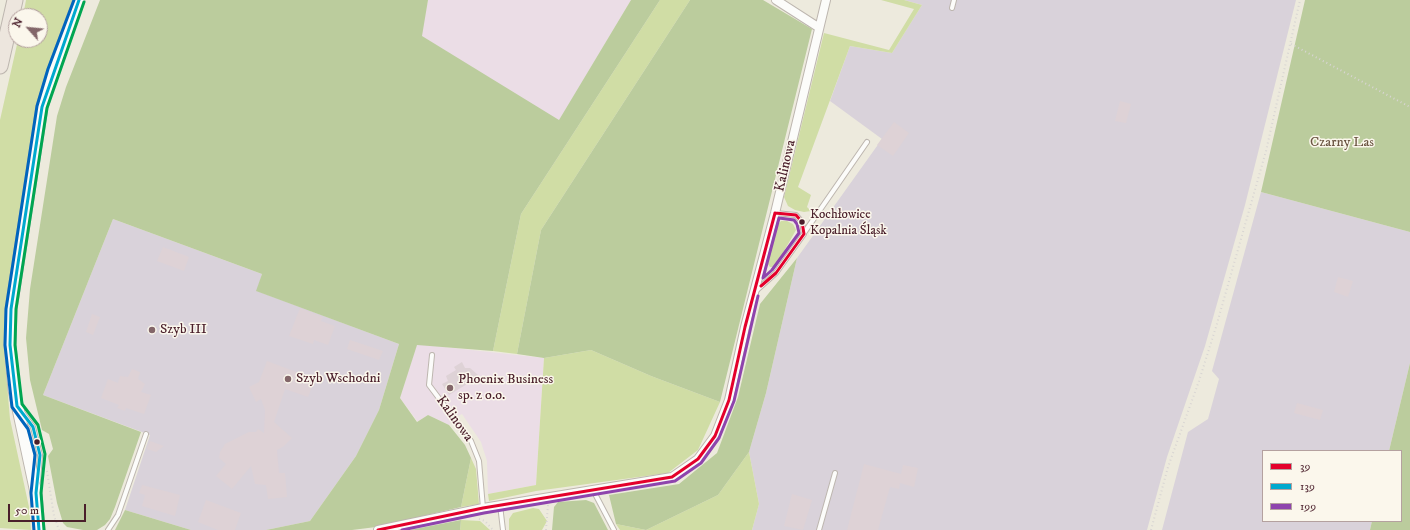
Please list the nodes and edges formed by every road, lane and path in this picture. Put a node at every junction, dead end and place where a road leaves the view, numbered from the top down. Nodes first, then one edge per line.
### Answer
1 (14, 0) edge
2 (79, 0) edge
3 (776, 0) edge
4 (826, 0) edge
5 (954, 0) edge
6 (1300, 0) edge
7 (952, 8) dead end
8 (818, 28) junction
9 (1291, 44) junction
10 (0, 66) edge
11 (1410, 107) edge
12 (867, 142) dead end
13 (775, 213) junction
14 (804, 234) junction
15 (755, 292) junction
16 (432, 355) dead end
17 (146, 434) dead end
18 (47, 470) dead end
19 (835, 473) dead end
20 (593, 490) junction
21 (547, 498) junction
22 (500, 505) junction
23 (483, 508) junction
24 (39, 530) edge
25 (60, 530) edge
26 (108, 530) edge
27 (378, 530) edge
28 (503, 530) edge
29 (546, 530) edge
30 (614, 530) edge
31 (819, 530) edge
32 (1151, 530) edge

1 - 10 highway
2 - 24 street
3 - 8 street
4 - 8 street, Kalinowa
5 - 7 lane
6 - 9 path
8 - 13 street, Kalinowa
9 - 11 path
9 - 32 path
12 - 14 lane
13 - 14 lane
13 - 15 street, Kalinowa
14 - 15 lane
15 - 20 street, Kalinowa
16 - 23 lane, Kalinowa
17 - 26 lane
18 - 25 path
19 - 31 lane
20 - 21 street, Kalinowa
20 - 30 lane
21 - 22 street, Kalinowa
21 - 29 path
22 - 23 street, Kalinowa
22 - 28 lane
23 - 27 street, Kalinowa

